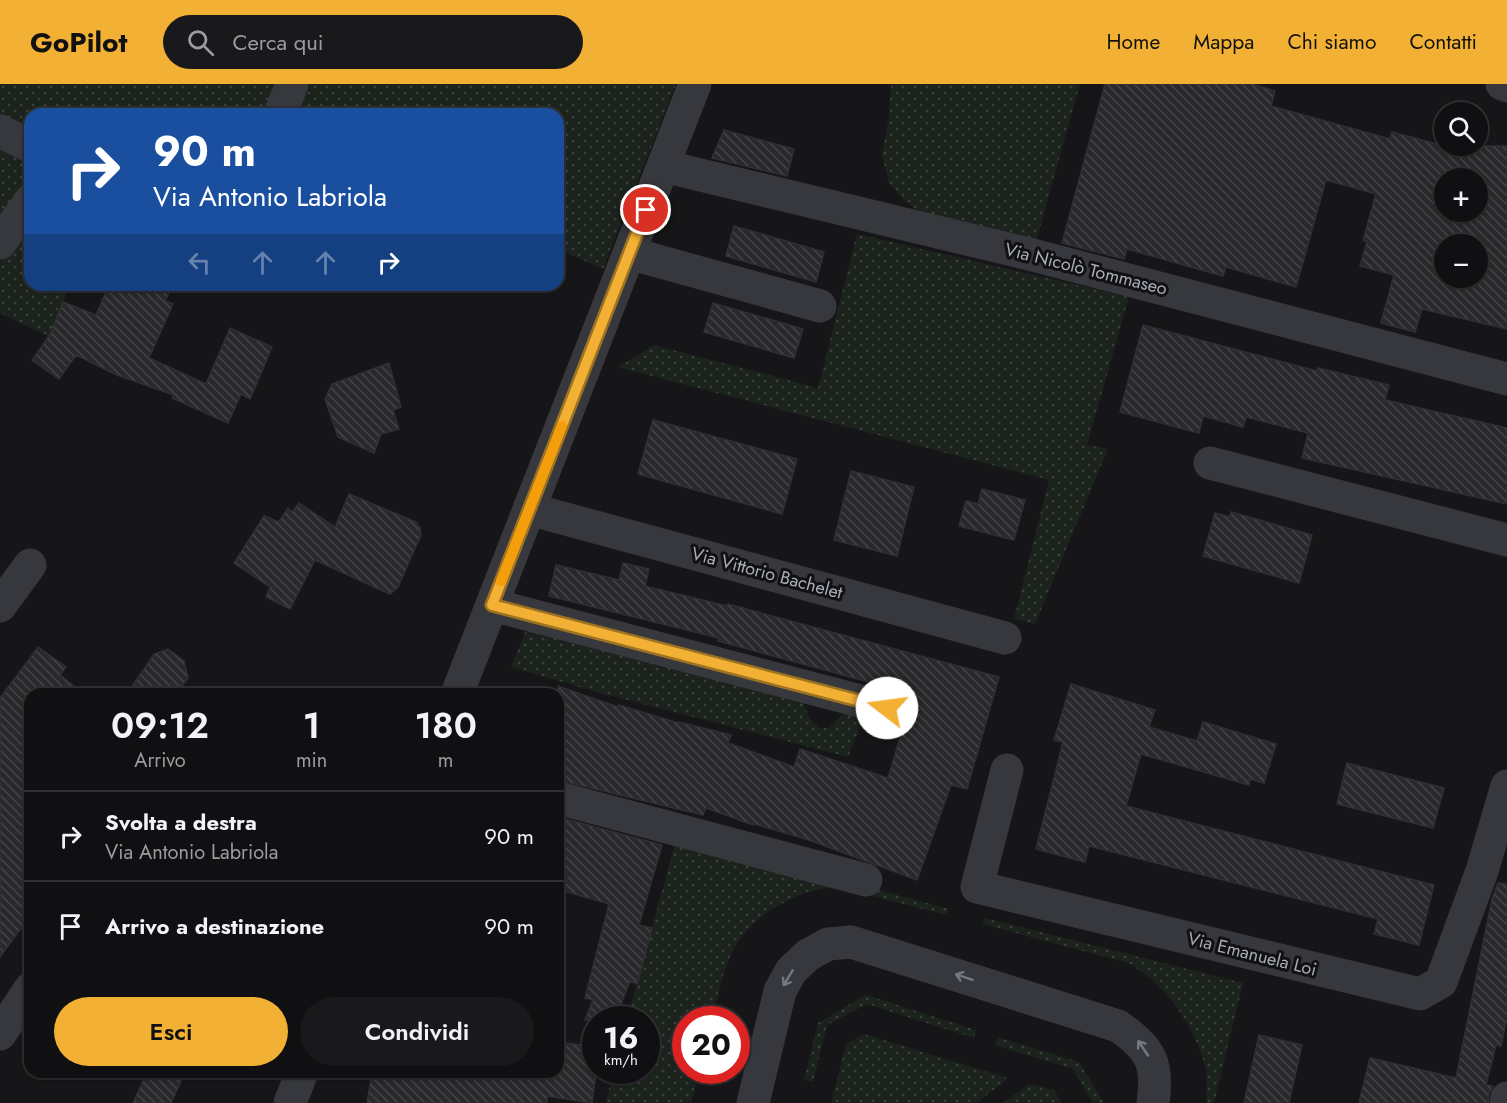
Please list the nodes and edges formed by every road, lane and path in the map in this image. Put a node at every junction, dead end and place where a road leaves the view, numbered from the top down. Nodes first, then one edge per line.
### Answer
1 (292, 84) edge
2 (694, 84) edge
3 (1502, 84) edge
4 (1507, 86) edge
5 (282, 108) edge
6 (0, 131) edge
7 (24, 143) edge
8 (663, 166) junction
9 (24, 209) edge
10 (0, 243) edge
11 (629, 253) junction
12 (820, 306) dead end
13 (1507, 379) edge
14 (1210, 463) dead end
15 (529, 509) junction
16 (1507, 540) edge
17 (30, 565) dead end
18 (494, 599) junction
19 (0, 606) edge
20 (1005, 638) dead end
21 (459, 688) edge
22 (888, 701) dead end
23 (1007, 770) dead end
24 (1507, 786) edge
25 (564, 787) edge
26 (564, 800) edge
27 (638, 806) dead end
28 (866, 880) dead end
29 (24, 998) edge
30 (0, 1034) edge
31 (300, 1078) edge
32 (1507, 1098) edge
33 (290, 1103) edge
34 (753, 1103) edge
35 (1153, 1103) edge
36 (1506, 1103) edge

1 - 5 street
2 - 8 street
3 - 4 street
6 - 7 street
8 - 11 street
8 - 13 street, Via Nicolò Tommaseo
9 - 10 street
11 - 12 street
11 - 15 street
14 - 16 street
15 - 18 street
15 - 20 street, Via Vittorio Bachelet
17 - 19 street
18 - 21 street
18 - 22 street
23 - 24 street, Via Emanuela Loi
25 - 27 street
26 - 28 street
29 - 30 street
31 - 33 street
32 - 36 street
35 -> 34 street

